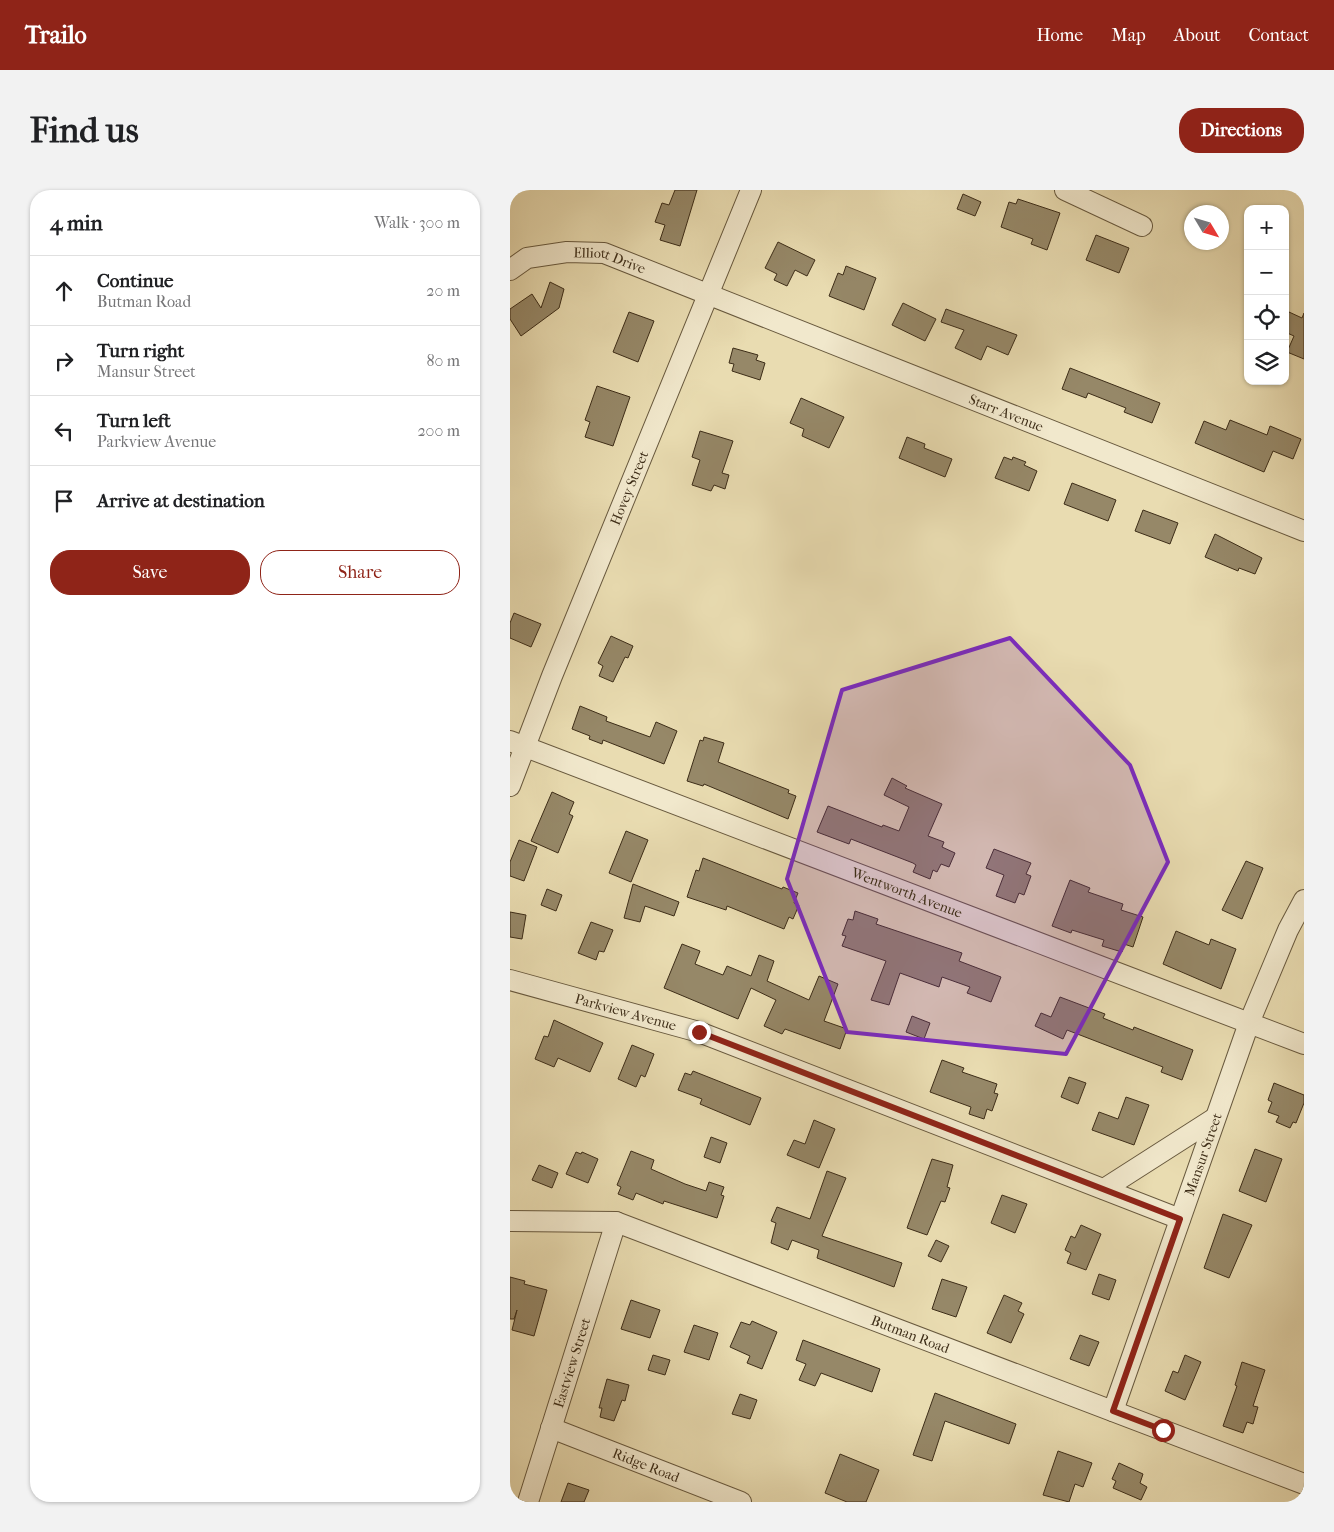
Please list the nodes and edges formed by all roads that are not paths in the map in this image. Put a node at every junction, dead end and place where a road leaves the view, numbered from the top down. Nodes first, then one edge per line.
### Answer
1 (751, 190) edge
2 (1065, 190) edge
3 (1142, 226) dead end
4 (510, 270) edge
5 (708, 294) junction
6 (1304, 530) edge
7 (517, 744) edge
8 (510, 786) edge
9 (1304, 900) edge
10 (510, 980) edge
11 (1249, 1023) junction
12 (1304, 1044) edge
13 (1215, 1118) junction
14 (1104, 1189) junction
15 (1180, 1219) junction
16 (510, 1221) edge
17 (616, 1222) junction
18 (1113, 1411) junction
19 (551, 1428) junction
20 (1304, 1484) edge
21 (528, 1502) edge
22 (741, 1502) edge

1 - 5 street, Hovey Street
2 - 3 street
4 - 5 street, Elliott Drive
5 - 6 street, Starr Avenue
5 - 7 street, Hovey Street
7 - 8 street, Hovey Street
7 - 11 street, Wentworth Avenue
9 - 11 street, Mansur Street
10 - 14 street, Parkview Avenue
11 - 12 street, Wentworth Avenue
11 - 13 street, Mansur Street
13 - 14 street
13 - 15 street, Mansur Street
14 - 15 street, Parkview Avenue
15 - 18 street, Mansur Street
16 - 17 street, Butman Road
17 - 18 street, Butman Road
17 - 19 street, Eastview Street
18 - 20 street, Butman Road
19 - 21 street, Eastview Street
19 - 22 street, Ridge Road

